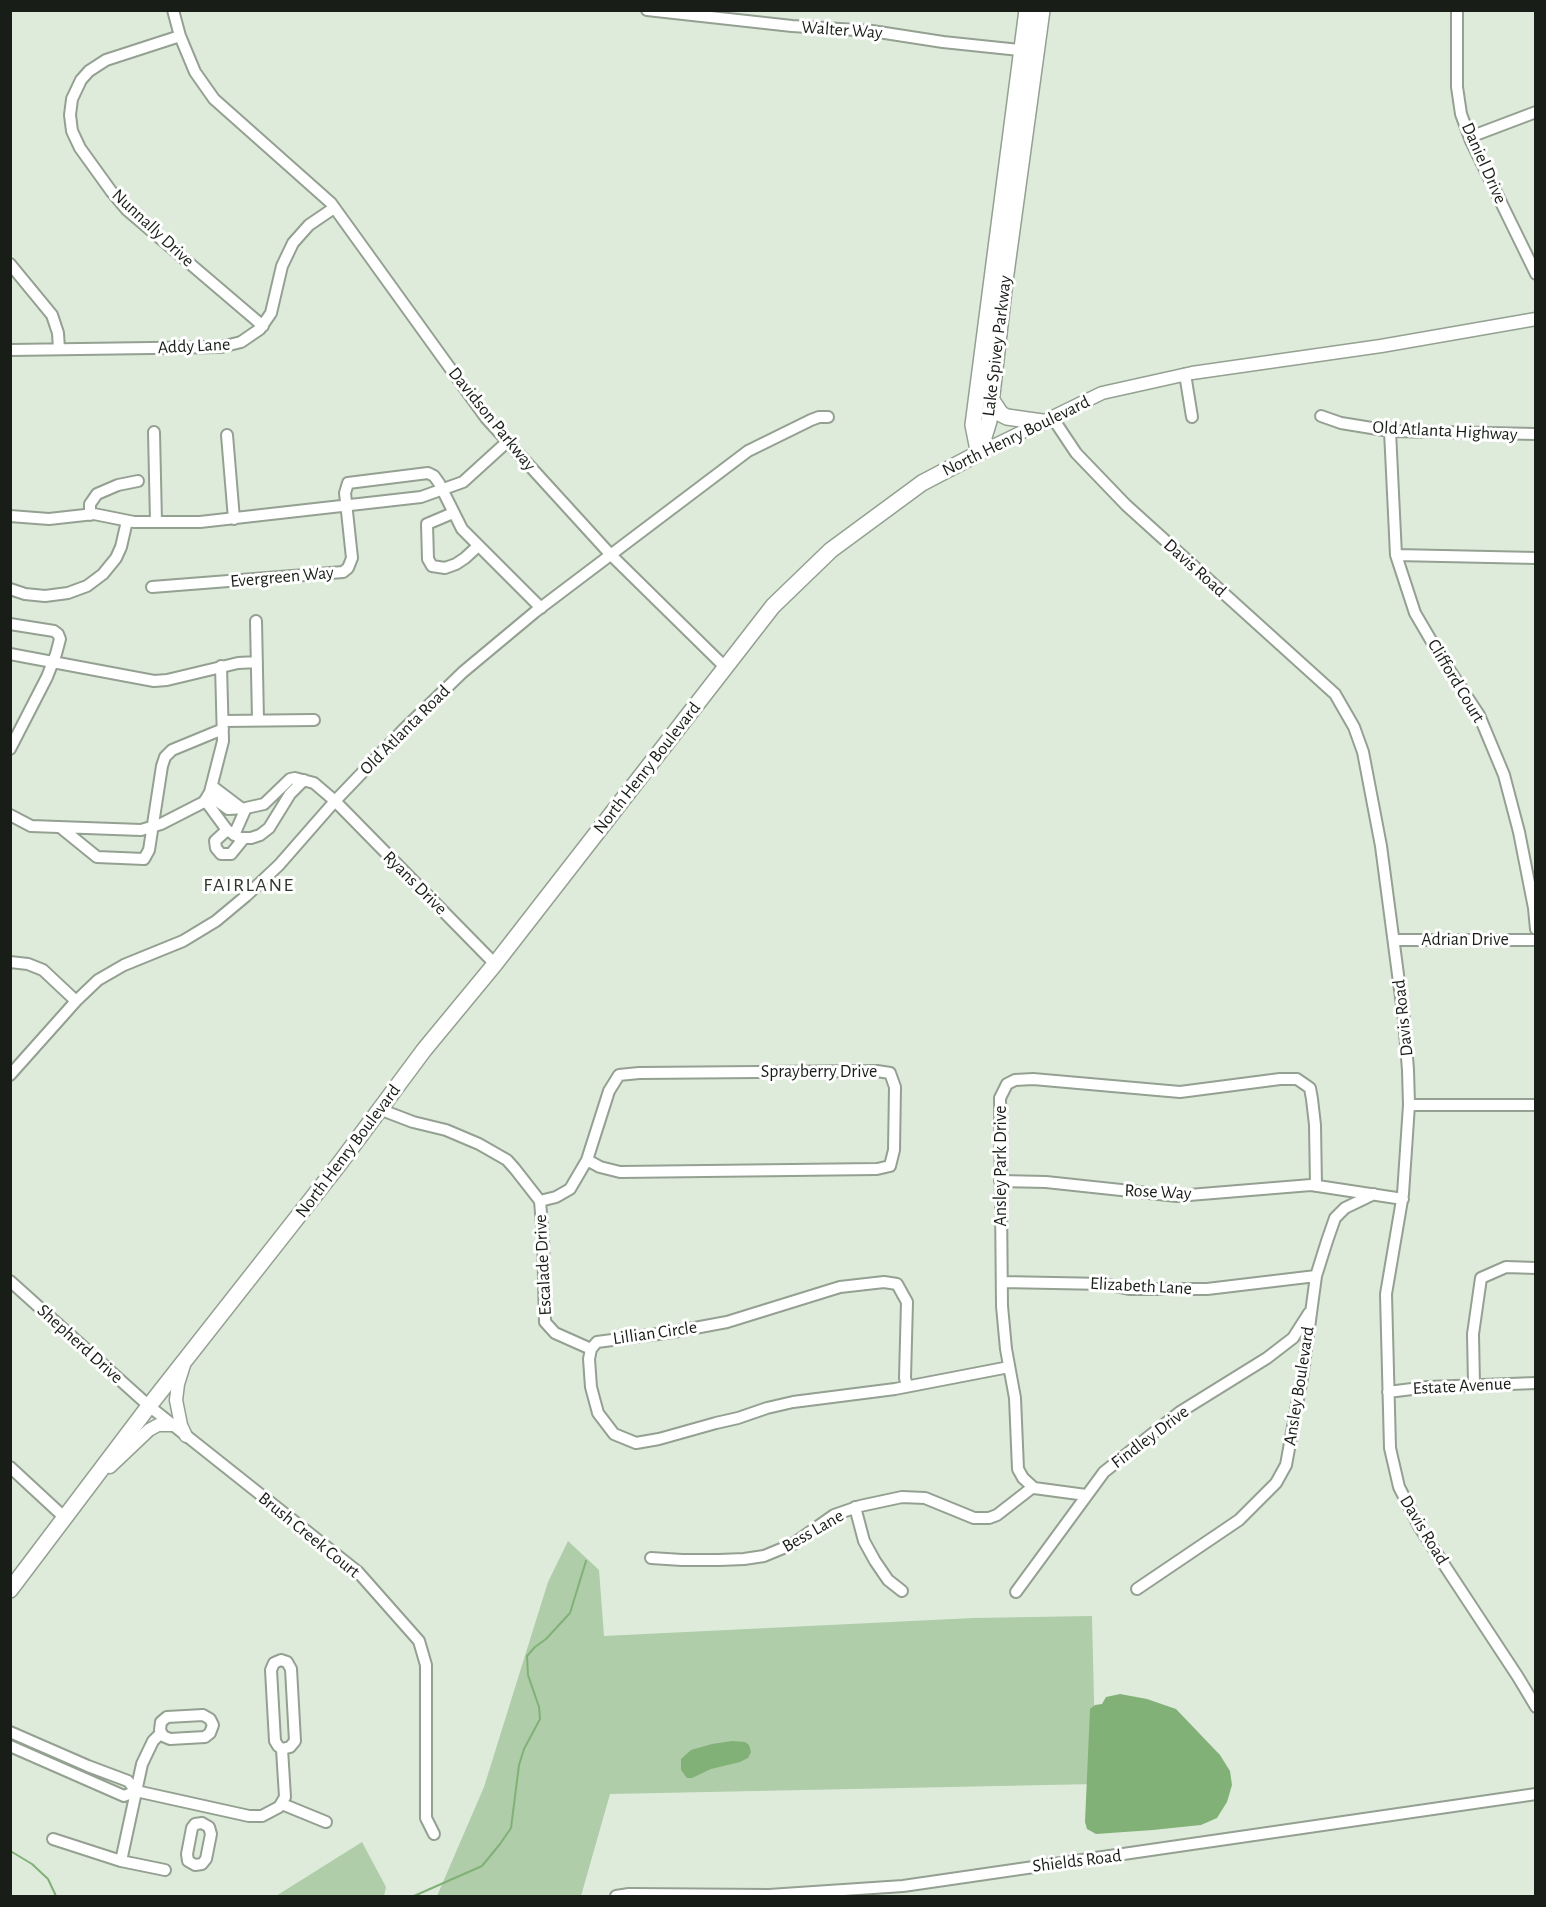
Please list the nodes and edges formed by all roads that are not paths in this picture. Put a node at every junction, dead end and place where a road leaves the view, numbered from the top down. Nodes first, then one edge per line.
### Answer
1 (172, 10) edge
2 (647, 10) edge
3 (1027, 10) edge
4 (1042, 10) edge
5 (1457, 10) edge
6 (180, 36) junction
7 (1021, 50) junction
8 (1037, 53) junction
9 (1536, 112) edge
10 (1470, 137) junction
11 (334, 208) junction
12 (10, 264) edge
13 (1536, 274) edge
14 (1536, 319) edge
15 (263, 326) junction
16 (59, 349) junction
17 (10, 350) edge
18 (1185, 374) junction
19 (992, 399) junction
20 (1320, 416) dead end
21 (828, 417) dead end
22 (1192, 417) dead end
23 (1047, 419) junction
24 (1390, 431) junction
25 (154, 432) dead end
26 (1536, 434) edge
27 (227, 435) dead end
28 (507, 442) junction
29 (979, 453) junction
30 (138, 481) dead end
31 (443, 491) junction
32 (346, 507) junction
33 (453, 513) junction
34 (90, 515) junction
35 (10, 516) edge
36 (234, 519) junction
37 (127, 521) junction
38 (156, 522) junction
39 (478, 546) junction
40 (610, 554) junction
41 (1396, 555) junction
42 (1536, 558) edge
43 (152, 587) dead end
44 (10, 589) edge
45 (541, 608) junction
46 (256, 621) dead end
47 (10, 624) edge
48 (10, 654) edge
49 (53, 662) junction
50 (257, 662) junction
51 (221, 666) junction
52 (725, 667) junction
53 (258, 720) junction
54 (314, 720) dead end
55 (223, 725) junction
56 (10, 749) edge
57 (304, 780) junction
58 (209, 793) junction
59 (335, 801) junction
60 (243, 808) junction
61 (10, 815) edge
62 (60, 827) junction
63 (152, 828) junction
64 (235, 835) junction
65 (1536, 929) edge
66 (1394, 940) junction
67 (1536, 940) edge
68 (10, 962) edge
69 (495, 964) junction
70 (76, 1001) junction
71 (10, 1075) edge
72 (1409, 1105) junction
73 (1536, 1105) edge
74 (379, 1109) junction
75 (587, 1160) junction
76 (1000, 1181) junction
77 (1316, 1186) junction
78 (1374, 1194) junction
79 (1402, 1199) junction
80 (540, 1201) junction
81 (1536, 1268) edge
82 (1316, 1276) junction
83 (10, 1281) edge
84 (1002, 1281) junction
85 (1311, 1311) junction
86 (591, 1349) junction
87 (185, 1360) junction
88 (1009, 1367) junction
89 (1536, 1383) edge
90 (1474, 1384) junction
91 (907, 1386) junction
92 (1388, 1392) junction
93 (149, 1406) junction
94 (172, 1425) junction
95 (186, 1436) junction
96 (10, 1467) edge
97 (1033, 1487) junction
98 (86, 1491) junction
99 (1086, 1495) junction
100 (855, 1507) junction
101 (64, 1517) junction
102 (651, 1558) dead end
103 (1137, 1589) dead end
104 (10, 1590) edge
105 (902, 1591) dead end
106 (1016, 1592) dead end
107 (272, 1695) junction
108 (292, 1695) junction
109 (1536, 1707) edge
110 (10, 1732) edge
111 (161, 1733) junction
112 (10, 1746) edge
113 (282, 1749) junction
114 (135, 1791) junction
115 (1536, 1794) edge
116 (282, 1804) junction
117 (204, 1806) junction
118 (326, 1822) dead end
119 (202, 1823) dead end
120 (434, 1834) dead end
121 (53, 1839) dead end
122 (121, 1861) junction
123 (165, 1870) dead end
124 (616, 1896) edge
125 (769, 1896) edge

1 - 6 street, Davidson Parkway
2 - 7 street, Walter Way
3 - 7 highway, Lake Spivey Parkway
4 - 8 highway, Lake Spivey Parkway
5 - 10 street, Daniel Drive
6 - 11 street, Davidson Parkway
6 - 15 street, Nunnally Drive
7 - 8 street, Walter Way
7 - 29 highway, Lake Spivey Parkway
8 - 19 highway, Lake Spivey Parkway
9 - 10 street
10 - 13 street, Daniel Drive
11 - 15 street
11 - 28 street, Davidson Parkway
12 - 16 street
14 - 18 main road, North Henry Boulevard
15 - 16 street, Addy Lane
16 - 17 street, Addy Lane
18 - 22 street
18 - 23 main road, North Henry Boulevard
19 - 23 highway
19 - 29 highway, Lake Spivey Parkway
20 - 24 street, Old Atlanta Highway
21 - 40 street, Old Atlanta Road
23 - 29 main road, North Henry Boulevard
23 - 66 street, Davis Road
24 - 26 street, Old Atlanta Highway
24 - 41 street, Clifford Court
25 - 38 street
27 - 36 street
28 - 31 street
28 - 40 street, Davidson Parkway
29 - 52 highway, North Henry Boulevard
30 - 34 street
31 - 32 street
31 - 32 street, Evergreen Way
31 - 33 street, Evergreen Way
32 - 36 street
32 - 43 street, Evergreen Way
33 - 39 street, Evergreen Way
33 - 39 street
34 - 35 street
34 - 37 street
36 - 38 street
37 - 38 street
37 - 44 street
39 - 45 street, Evergreen Way
40 - 45 street, Old Atlanta Road
40 - 52 street, Davidson Parkway
41 - 42 street
41 - 65 street, Clifford Court
45 - 59 street, Old Atlanta Road
46 - 50 street
47 - 49 street
48 - 49 street
49 - 51 street
49 - 56 street
50 - 51 street
50 - 53 street
51 - 55 street
52 - 69 highway, North Henry Boulevard
53 - 54 street
53 - 55 street
55 - 58 street
55 - 63 street
57 - 59 street, Ryans Drive
57 - 60 street
57 - 64 street
58 - 60 street
58 - 63 street
58 - 64 street
59 - 69 street, Ryans Drive
59 - 70 street, Old Atlanta Road
60 - 64 street
61 - 62 street
62 - 63 street
62 - 63 street
66 - 67 street, Adrian Drive
66 - 72 street, Davis Road
68 - 70 street
69 - 74 highway, North Henry Boulevard
70 - 71 street, Old Atlanta Road
72 - 73 street
72 - 79 street, Davis Road
74 - 80 street, Escalade Drive
74 - 87 highway, North Henry Boulevard
75 - 75 street, Sprayberry Drive
75 - 80 street, Sprayberry Drive
76 - 77 street, Rose Way
76 - 77 street, Ansley Park Drive
76 - 84 street, Ansley Park Drive
77 - 78 street
78 - 79 street
78 - 82 street, Ansley Boulevard
79 - 92 street, Davis Road
80 - 86 street, Escalade Drive
81 - 90 street
82 - 84 street, Elizabeth Lane
82 - 85 street, Ansley Boulevard
83 - 93 street, Shepherd Drive
84 - 88 street, Ansley Park Drive
85 - 99 street, Findley Drive
85 - 103 street, Ansley Boulevard
86 - 91 street, Lillian Circle
86 - 91 street, Lillian Circle
87 - 93 highway, North Henry Boulevard
87 - 95 main road
88 - 91 street, Lillian Circle
88 - 97 street, Ansley Park Drive
89 - 90 street, Estate Avenue
90 - 92 street, Estate Avenue
92 - 109 street, Davis Road
93 - 94 street, Brush Creek Court
93 - 98 highway, North Henry Boulevard
94 - 95 street, Brush Creek Court
94 - 98 main road
95 - 120 street, Brush Creek Court
96 - 101 street
97 - 99 street
97 - 100 street, Bess Lane
98 - 101 highway, North Henry Boulevard
99 - 106 street, Findley Drive
100 - 102 street, Bess Lane
100 - 105 street
101 - 104 highway, North Henry Boulevard
107 - 108 street
107 - 108 street
107 - 113 street
108 - 113 street
110 - 114 street
111 - 111 street
111 - 114 street
112 - 114 street
113 - 116 street
114 - 117 street
114 - 122 street
115 - 125 street, Shields Road
116 - 117 street
116 - 118 street
117 - 119 street
121 - 122 street
122 - 123 street
124 - 125 street, Shields Road

